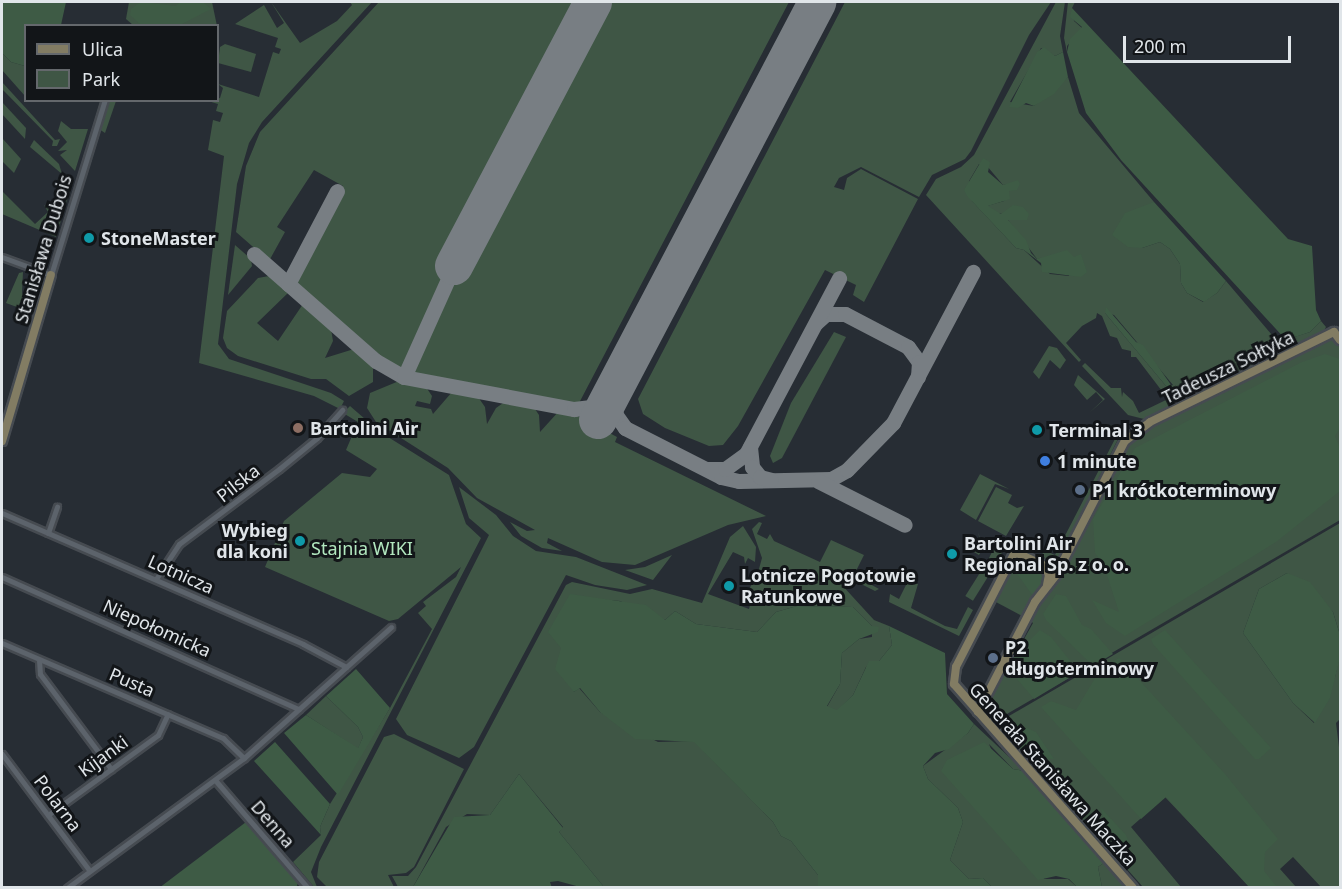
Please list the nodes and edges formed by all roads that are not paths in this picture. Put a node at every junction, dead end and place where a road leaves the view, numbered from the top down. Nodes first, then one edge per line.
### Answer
1 (104, 102) edge
2 (2, 257) edge
3 (51, 275) junction
4 (1337, 330) edge
5 (1341, 340) edge
6 (342, 410) dead end
7 (2, 441) edge
8 (57, 507) dead end
9 (2, 513) edge
10 (48, 533) junction
11 (1062, 560) junction
12 (1046, 568) junction
13 (2, 577) edge
14 (156, 579) junction
15 (1047, 585) junction
16 (391, 627) dead end
17 (2, 643) edge
18 (39, 660) junction
19 (346, 667) junction
20 (299, 709) junction
21 (978, 712) junction
22 (168, 714) junction
23 (2, 754) edge
24 (244, 758) junction
25 (111, 769) junction
26 (215, 780) junction
27 (48, 815) junction
28 (90, 871) junction
29 (76, 881) junction
30 (67, 888) edge
31 (80, 888) edge
32 (308, 888) edge
33 (1134, 888) edge

1 - 3 street, Stanisława Dubois
2 - 3 street
3 - 7 street, Stanisława Dubois
4 - 5 street
4 - 11 street, Tadeusza Sołtyka
6 - 14 street, Pilska
8 - 10 street
9 - 10 street, Lotnicza
10 - 14 street, Lotnicza
11 - 12 street
11 - 15 street, Tadeusza Sołtyka
12 - 15 street
12 - 21 street, Generała Stanisława Maczka
13 - 20 street, Niepołomicka
14 - 19 street, Lotnicza
15 - 21 street, Tadeusza Sołtyka
16 - 19 street
17 - 18 street, Pusta
18 - 22 street, Pusta
18 - 25 street
19 - 20 street
20 - 24 street
21 - 33 street, Generała Stanisława Maczka
22 - 24 street, Pusta
22 - 25 street, Kijanki
23 - 27 street, Polarna
24 - 26 street
25 - 27 street, Kijanki
26 - 28 street
26 - 32 street, Denna
27 - 28 street, Polarna
28 - 29 street
29 - 30 street
29 - 31 street

